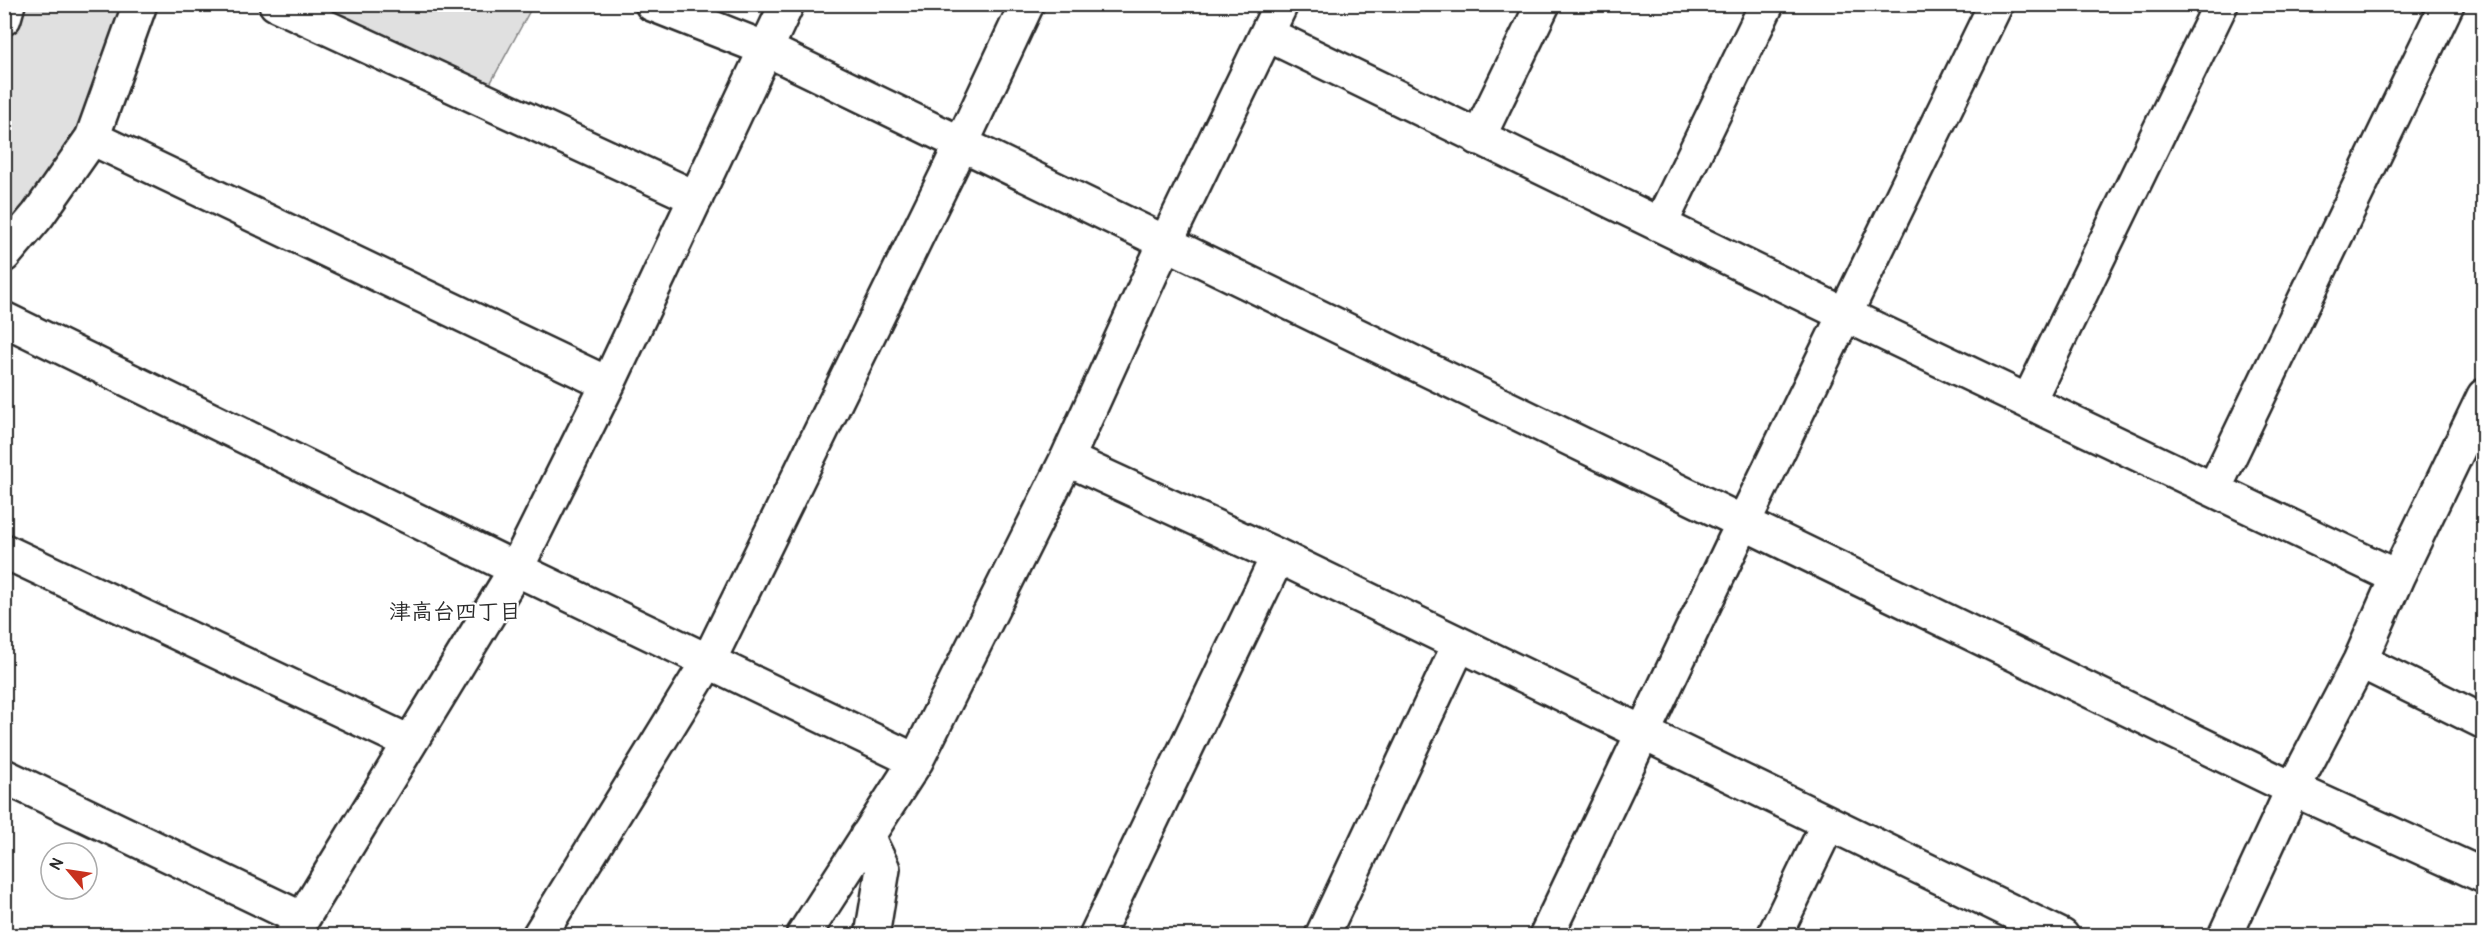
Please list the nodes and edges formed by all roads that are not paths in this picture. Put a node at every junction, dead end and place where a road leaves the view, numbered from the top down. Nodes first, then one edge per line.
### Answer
1 (8, 4) edge
2 (140, 4) edge
3 (276, 4) edge
4 (652, 4) edge
5 (787, 4) edge
6 (1027, 4) edge
7 (1281, 4) edge
8 (1543, 4) edge
9 (1767, 4) edge
10 (1996, 4) edge
11 (2222, 4) edge
12 (2447, 4) edge
13 (4, 18) edge
14 (1267, 34) junction
15 (766, 50) junction
16 (92, 138) junction
17 (1478, 138) junction
18 (961, 145) junction
19 (696, 198) junction
20 (1660, 225) junction
21 (1166, 242) junction
22 (4, 255) edge
23 (1846, 315) junction
24 (4, 319) edge
25 (608, 384) junction
26 (2484, 396) edge
27 (2029, 400) junction
28 (1067, 459) junction
29 (2214, 489) junction
30 (1744, 522) junction
31 (4, 551) edge
32 (1278, 556) junction
33 (516, 569) junction
34 (2397, 577) junction
35 (1459, 645) junction
36 (709, 660) junction
37 (2360, 661) junction
38 (2484, 722) edge
39 (1642, 734) junction
40 (409, 741) junction
41 (916, 761) junction
42 (4, 776) edge
43 (2293, 789) junction
44 (1828, 824) junction
45 (867, 836) junction
46 (2484, 876) edge
47 (2007, 924) edge
48 (297, 927) edge
49 (539, 936) edge
50 (802, 936) edge
51 (872, 936) edge
52 (1096, 936) edge
53 (1322, 936) edge
54 (1546, 936) edge
55 (1773, 936) edge
56 (2062, 936) edge
57 (2225, 936) edge

1 - 13 street
2 - 16 street
3 - 19 street
4 - 15 street
5 - 15 street
6 - 18 street
7 - 14 street
8 - 17 street
9 - 20 street
10 - 23 street
11 - 27 street
12 - 29 street
14 - 17 street
14 - 21 street
15 - 18 street
15 - 19 street
16 - 22 street
16 - 25 street
17 - 20 street
18 - 21 street
18 - 36 street
19 - 25 street
20 - 23 street
21 - 28 street
21 - 30 street
23 - 27 street
23 - 30 street
24 - 33 street
25 - 33 street
26 - 34 street
27 - 29 street
28 - 32 street
28 - 41 street
29 - 34 street
30 - 39 street
30 - 43 street
31 - 40 street
32 - 35 street
32 - 52 street
33 - 36 street
33 - 40 street
34 - 37 street
35 - 39 street
35 - 53 street
36 - 41 street
36 - 49 street
37 - 38 street
37 - 43 street
39 - 44 street
39 - 54 street
40 - 48 street
41 - 45 street
42 - 48 street
43 - 46 street
43 - 57 street
44 - 47 street
44 - 55 street
45 - 50 street
45 - 51 street
47 - 56 street

